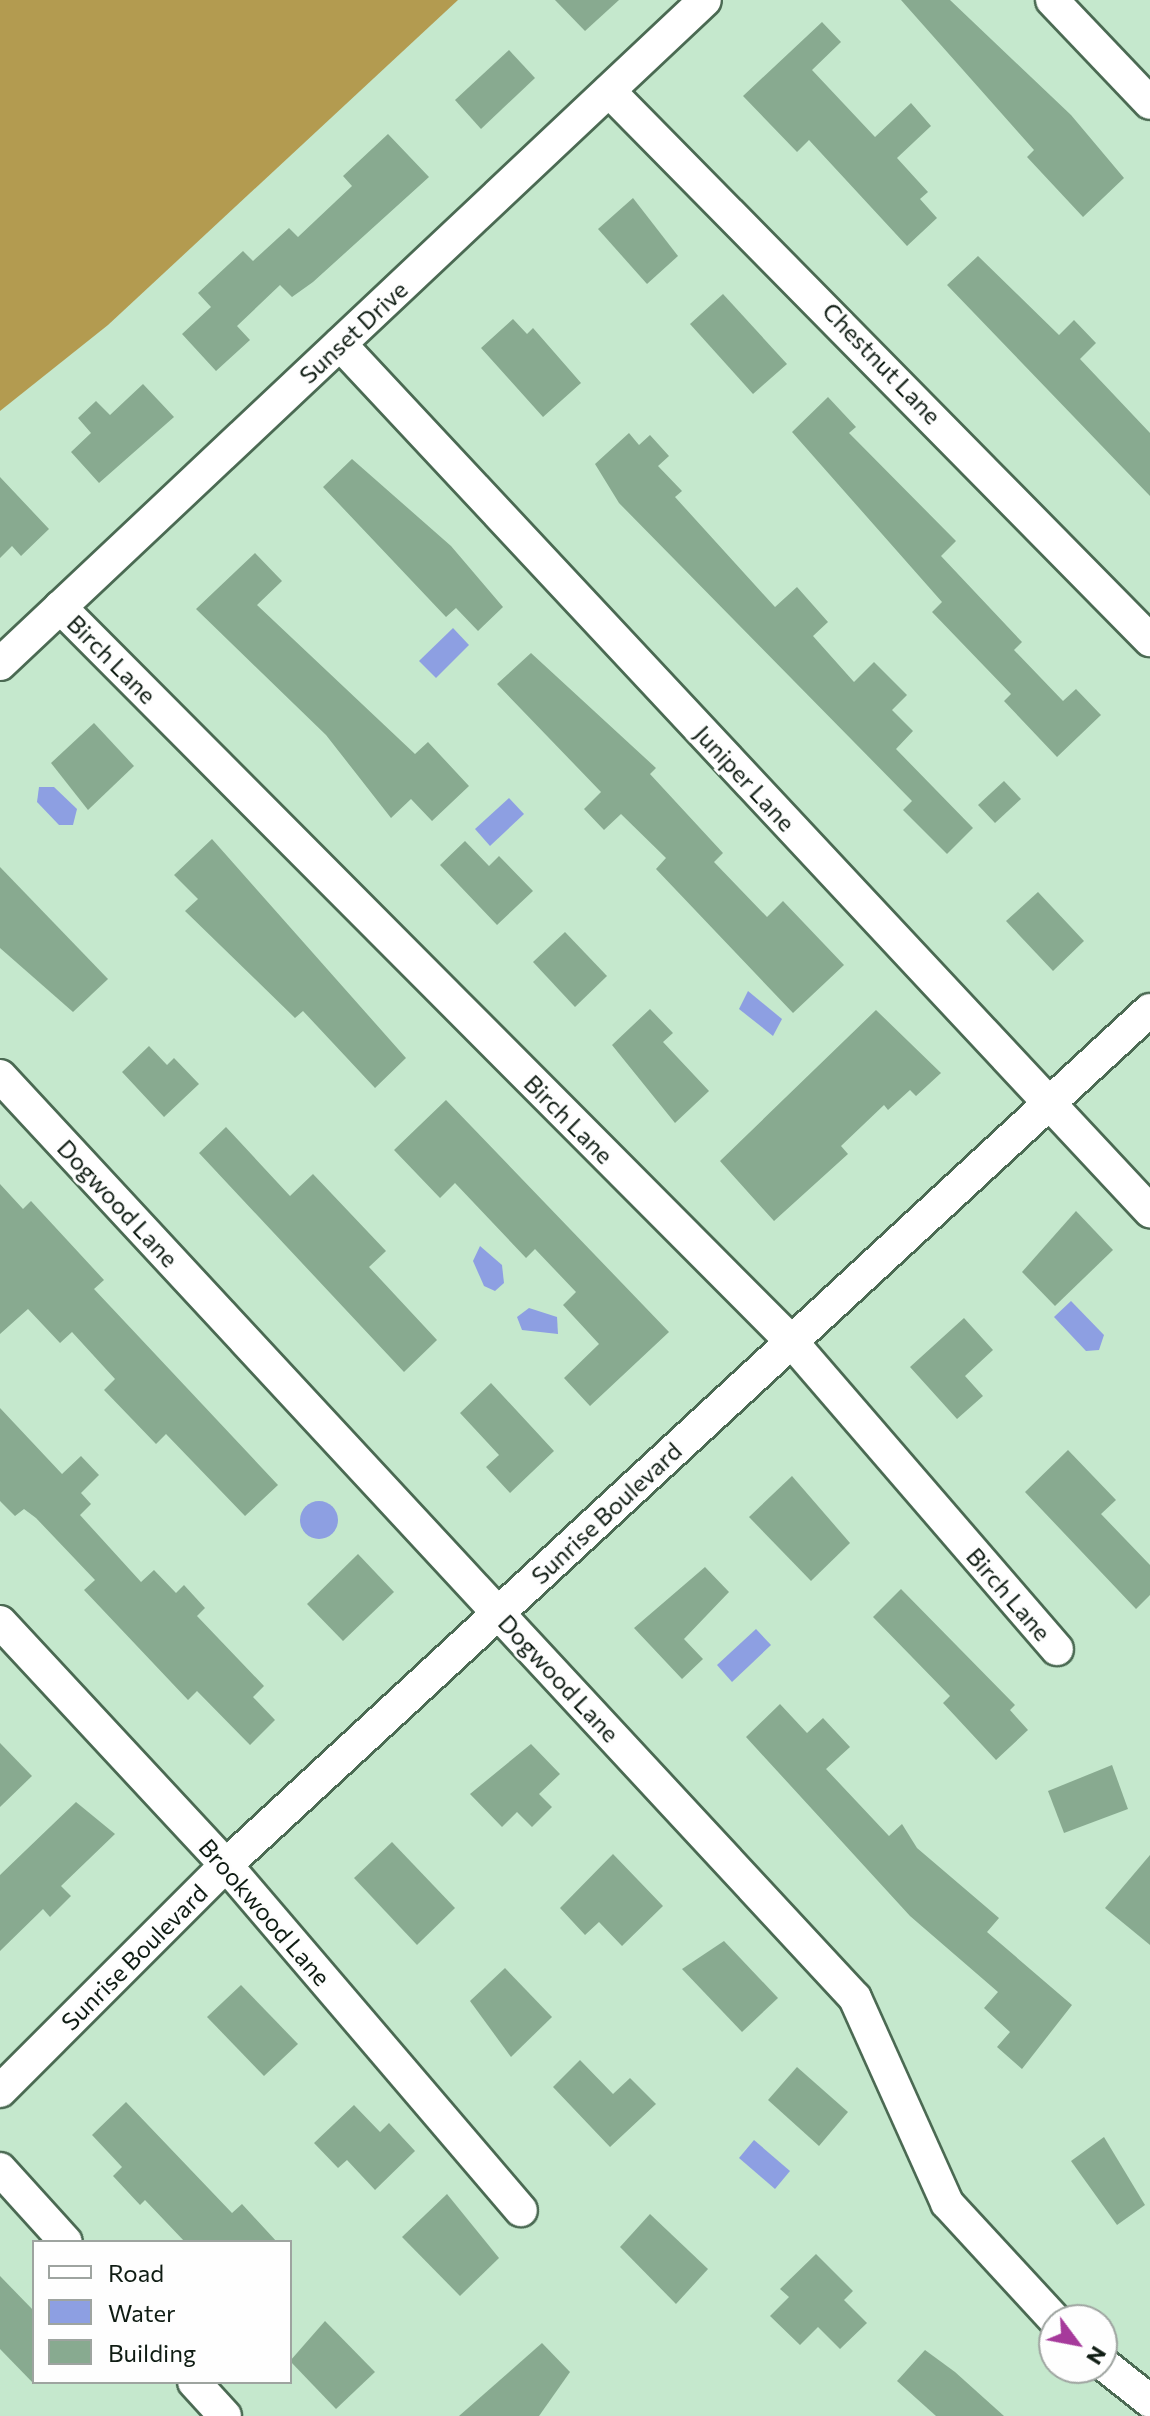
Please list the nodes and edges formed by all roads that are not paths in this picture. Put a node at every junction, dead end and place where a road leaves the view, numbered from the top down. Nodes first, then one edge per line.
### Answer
1 (705, 0) edge
2 (1052, 0) edge
3 (609, 91) junction
4 (1150, 103) edge
5 (340, 344) junction
6 (60, 607) junction
7 (1150, 640) edge
8 (0, 664) edge
9 (1150, 1010) edge
10 (0, 1076) edge
11 (1047, 1103) junction
12 (1150, 1211) edge
13 (791, 1341) junction
14 (498, 1612) junction
15 (0, 1622) edge
16 (1057, 1649) dead end
17 (226, 1865) junction
18 (0, 2091) edge
19 (0, 2169) edge
20 (521, 2210) dead end
21 (64, 2240) edge
22 (1040, 2304) edge
23 (1118, 2376) edge
24 (196, 2384) edge
25 (1150, 2401) edge
26 (225, 2416) edge

1 - 3 street, Sunset Drive
2 - 4 street
3 - 5 street, Sunset Drive
3 - 7 street, Chestnut Lane
5 - 6 street, Sunset Drive
5 - 11 street, Juniper Lane
6 - 8 street, Sunset Drive
6 - 13 street, Birch Lane
9 - 11 street, Sunrise Boulevard
10 - 14 street, Dogwood Lane
11 - 12 street, Juniper Lane
11 - 13 street, Sunrise Boulevard
13 - 14 street, Sunrise Boulevard
13 - 16 street, Birch Lane
14 - 17 street, Sunrise Boulevard
14 - 22 street, Dogwood Lane
15 - 17 street, Brookwood Lane
17 - 18 street, Sunrise Boulevard
17 - 20 street, Brookwood Lane
19 - 21 street
23 - 25 street
24 - 26 street

